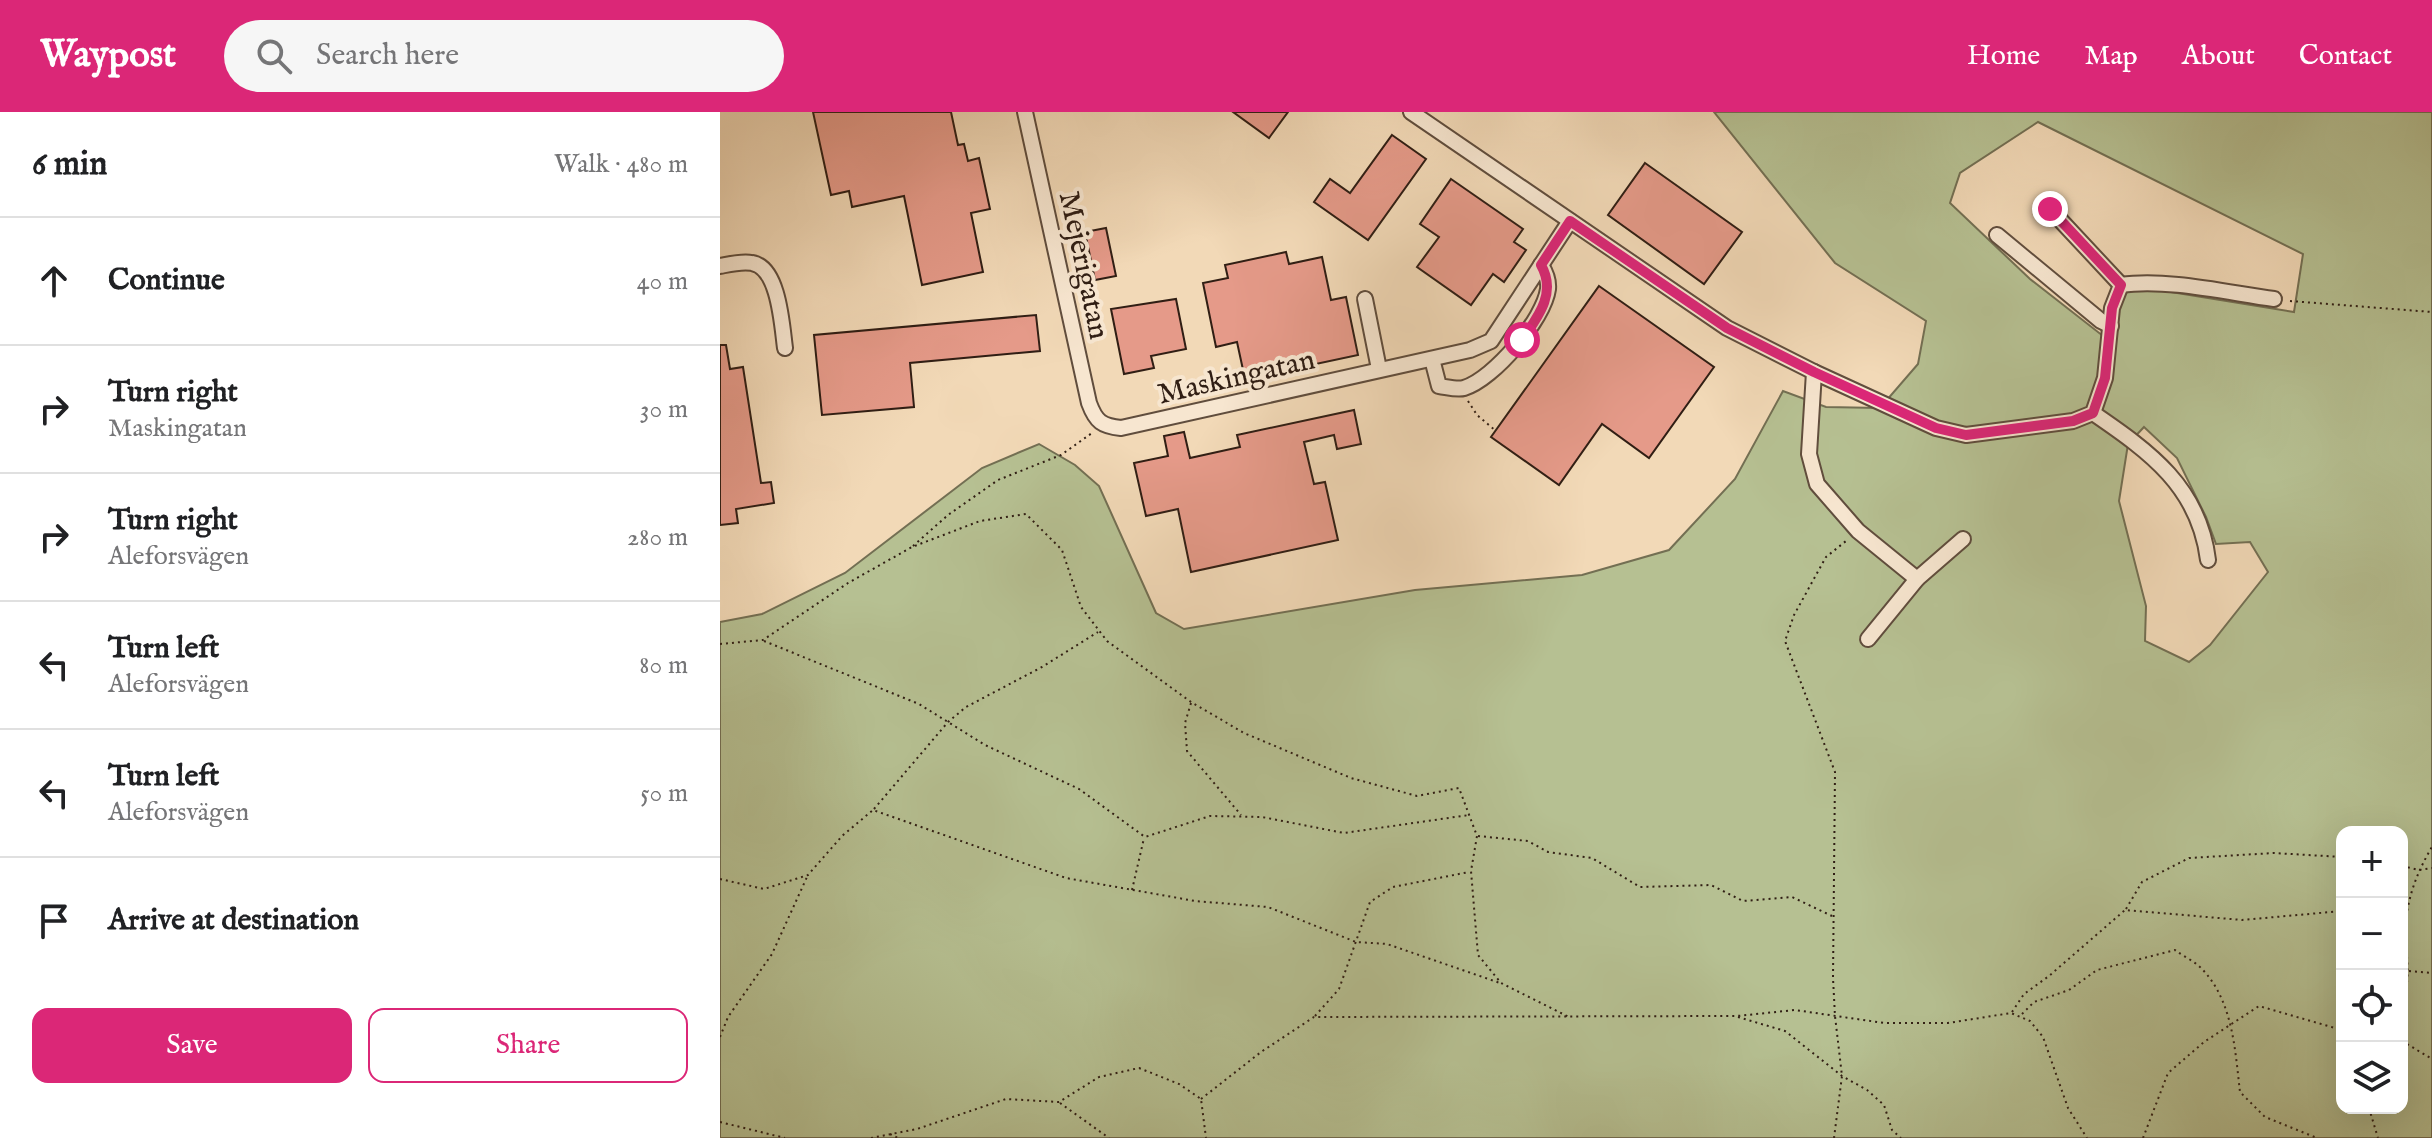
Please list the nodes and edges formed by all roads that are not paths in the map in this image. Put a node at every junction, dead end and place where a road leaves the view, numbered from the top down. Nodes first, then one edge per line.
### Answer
1 (1025, 112) edge
2 (1411, 112) edge
3 (2050, 209) dead end
4 (1570, 221) junction
5 (1997, 235) dead end
6 (1541, 265) junction
7 (720, 266) edge
8 (2121, 285) junction
9 (1365, 299) dead end
10 (2274, 299) road end
11 (2111, 326) junction
12 (785, 348) dead end
13 (1432, 359) junction
14 (1379, 369) junction
15 (1814, 372) junction
16 (2093, 413) junction
17 (1103, 426) joint
18 (1963, 539) dead end
19 (2208, 560) dead end
20 (1917, 579) junction
21 (1868, 639) dead end

1 - 17 street, Mejerigatan
2 - 4 street
3 - 8 street
4 - 6 street, Maskingatan
4 - 15 street
5 - 11 street
6 - 13 street, Maskingatan
6 - 13 street
7 - 12 street
8 - 10 street
8 - 11 street
9 - 14 street
11 - 16 street
13 - 14 street, Maskingatan
14 - 17 street, Maskingatan
15 - 16 street
15 - 20 street
16 - 19 street
18 - 20 street
20 - 21 street

